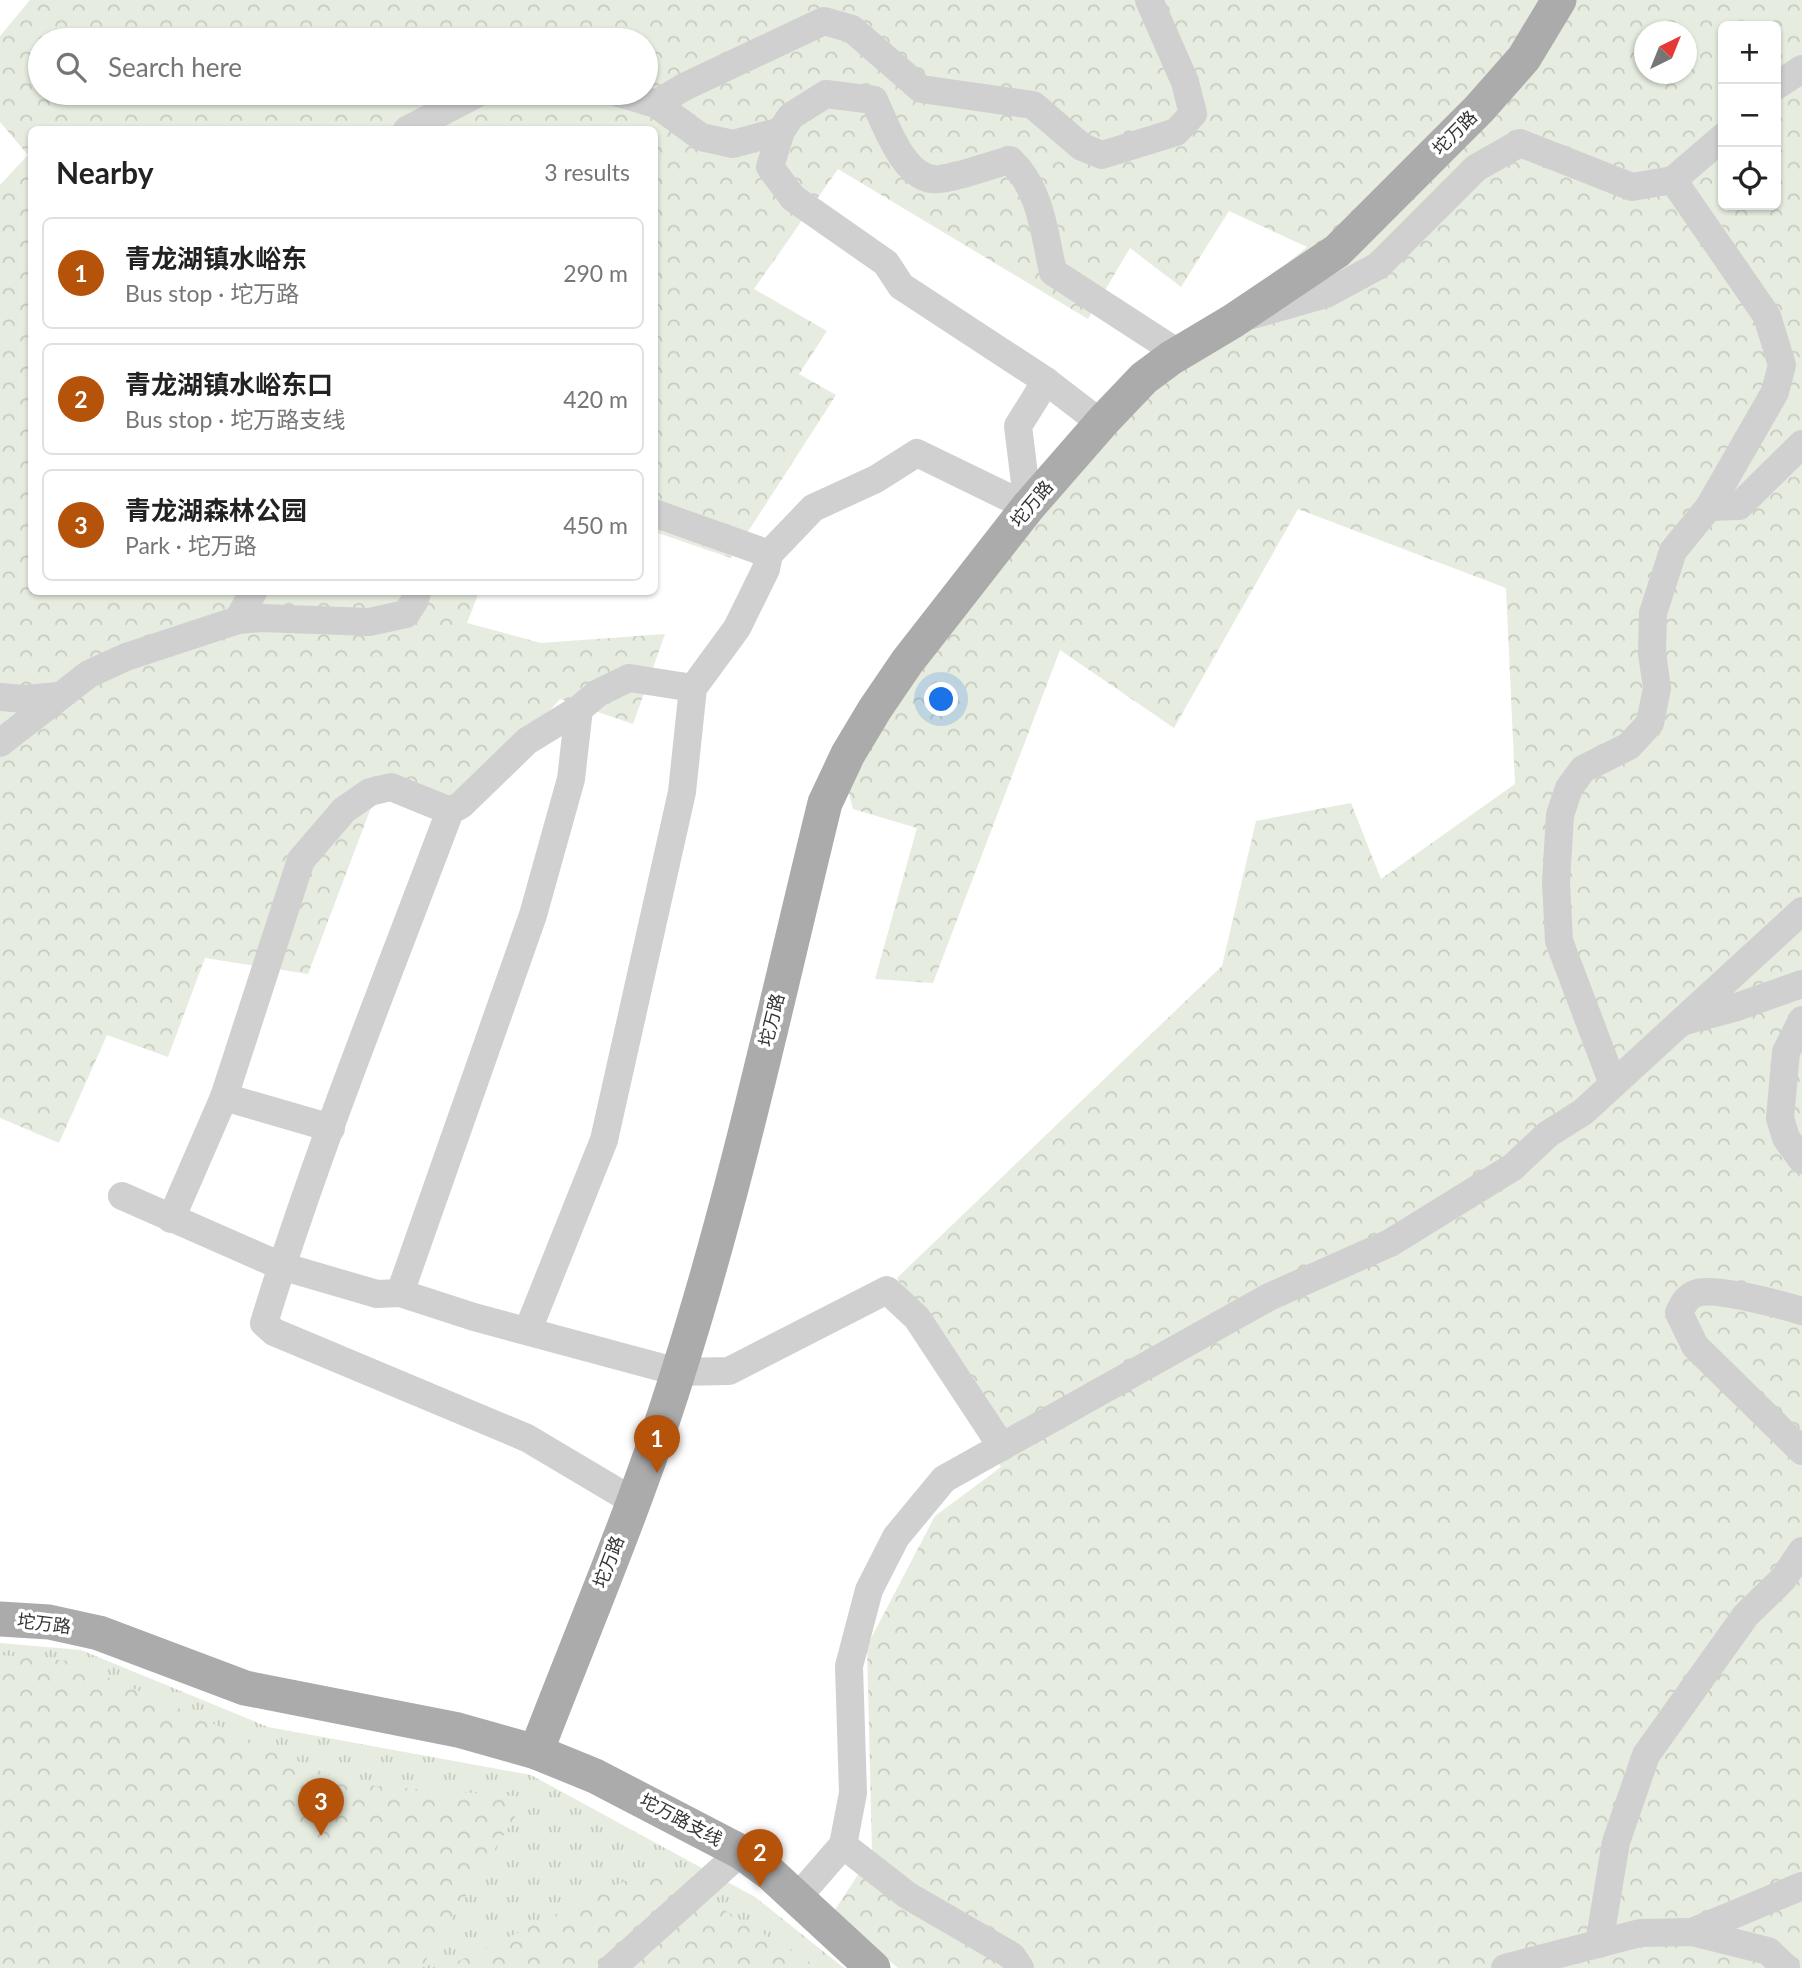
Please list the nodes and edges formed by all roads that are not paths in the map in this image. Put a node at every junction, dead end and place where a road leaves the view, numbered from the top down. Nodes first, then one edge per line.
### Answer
1 (1149, 0) edge
2 (1559, 0) edge
3 (1802, 69) edge
4 (1779, 84) edge
5 (658, 103) edge
6 (455, 105) edge
7 (657, 105) edge
8 (415, 126) edge
9 (781, 131) junction
10 (1718, 141) edge
11 (1673, 180) junction
12 (1233, 321) junction
13 (1178, 353) junction
14 (1046, 381) junction
15 (1102, 424) junction
16 (1802, 444) edge
17 (1028, 507) junction
18 (1709, 507) junction
19 (658, 514) edge
20 (769, 554) junction
21 (251, 595) edge
22 (416, 595) edge
23 (238, 620) junction
24 (693, 688) junction
25 (60, 696) junction
26 (0, 697) edge
27 (579, 709) junction
28 (0, 743) edge
29 (450, 811) junction
30 (1802, 911) edge
31 (1802, 984) edge
32 (1802, 1020) edge
33 (1681, 1022) junction
34 (1613, 1084) junction
35 (224, 1097) junction
36 (331, 1129) junction
37 (1802, 1160) edge
38 (122, 1196) dead end
39 (171, 1219) junction
40 (281, 1266) junction
41 (400, 1293) junction
42 (1802, 1311) edge
43 (528, 1330) junction
44 (678, 1372) junction
45 (1002, 1447) junction
46 (1802, 1451) edge
47 (633, 1501) junction
48 (1802, 1551) edge
49 (0, 1619) edge
50 (536, 1752) junction
51 (843, 1845) junction
52 (741, 1852) junction
53 (1802, 1886) edge
54 (797, 1898) junction
55 (1692, 1931) junction
56 (1599, 1944) junction
57 (869, 1966) edge
58 (612, 1968) edge
59 (1020, 1968) edge
60 (1505, 1968) edge
61 (1786, 1968) edge

1 - 5 street
2 - 12 main road, 坨万路
3 - 4 street
6 - 8 street
7 - 9 street
9 - 13 street
9 - 14 street
10 - 11 street
11 - 12 street
11 - 18 street
12 - 13 main road, 坨万路
13 - 15 main road, 坨万路
14 - 15 street
14 - 17 street
15 - 17 main road, 坨万路
16 - 18 street
17 - 20 street
17 - 44 main road, 坨万路
18 - 34 street
19 - 20 street
20 - 24 street
21 - 23 street
22 - 23 street
23 - 25 street
24 - 27 street
24 - 43 street
25 - 26 street
25 - 28 street
27 - 29 street
27 - 41 street
29 - 35 street
29 - 36 street
30 - 33 street
31 - 33 street
32 - 37 street
33 - 34 street
34 - 45 street
35 - 36 street
35 - 39 street
36 - 40 street
38 - 39 street
39 - 40 street
40 - 41 street
40 - 47 street
41 - 43 street
42 - 46 street
43 - 44 street
44 - 45 street
44 - 47 main road, 坨万路
45 - 51 street
47 - 50 main road, 坨万路
48 - 56 street
49 - 50 main road, 坨万路
50 - 52 main road, 坨万路支线
51 - 54 street
51 - 59 street
52 - 54 main road, 坨万路支线
52 - 58 street
53 - 55 street
54 - 57 main road, 坨万路支线
55 - 56 street
55 - 61 street
56 - 60 street

